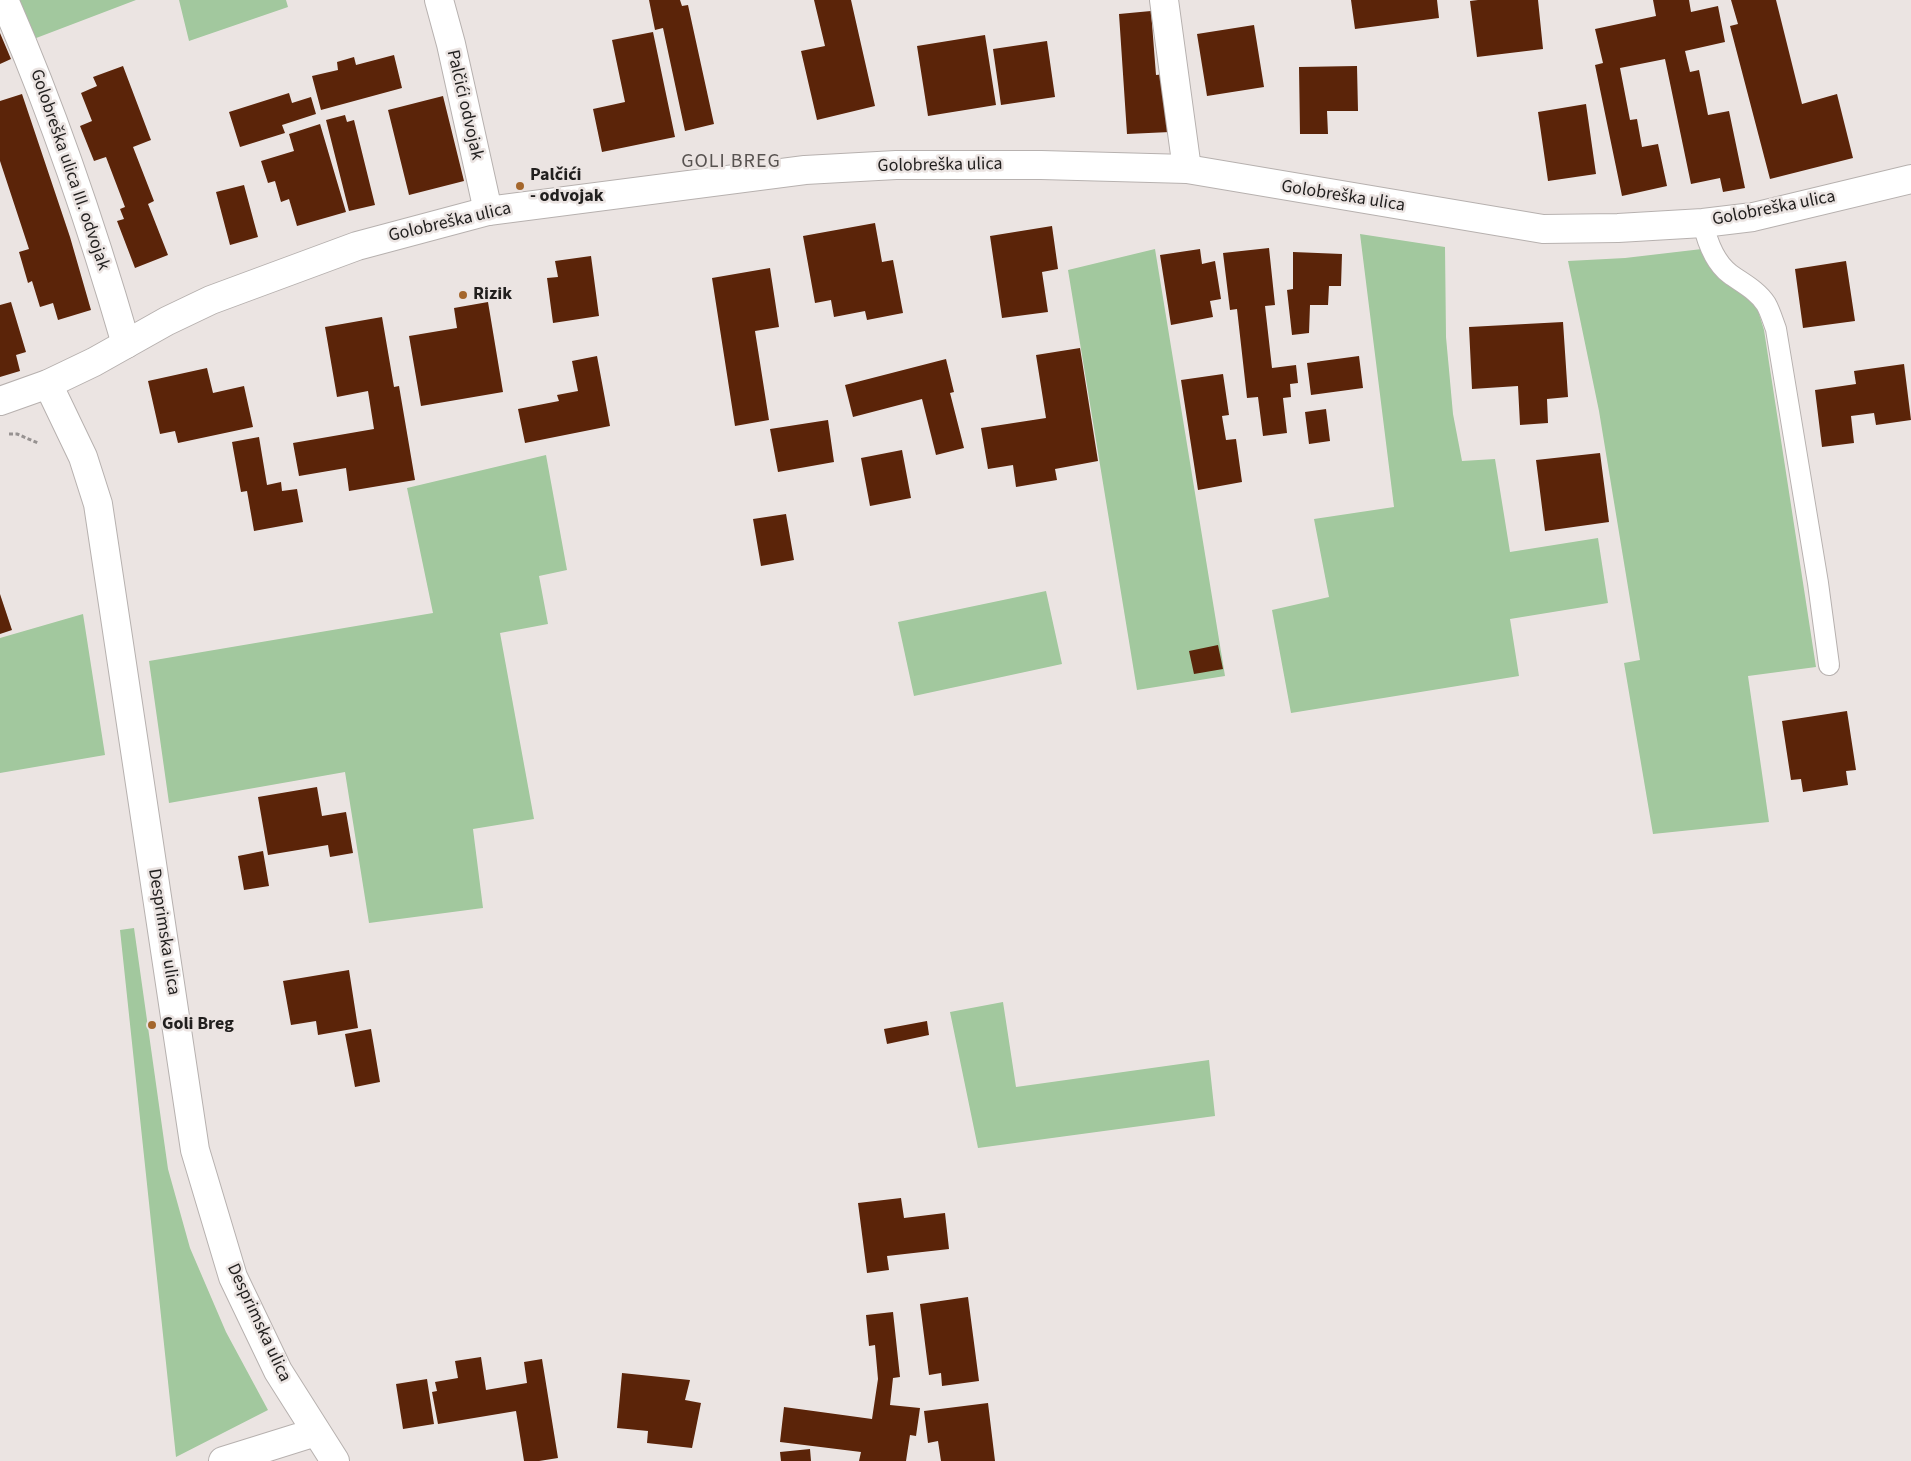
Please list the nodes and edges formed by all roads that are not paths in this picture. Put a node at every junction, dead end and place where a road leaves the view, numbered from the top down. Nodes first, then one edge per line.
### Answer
1 (4, 0) edge
2 (439, 0) edge
3 (1164, 0) edge
4 (1187, 169) junction
5 (1911, 179) edge
6 (488, 211) junction
7 (1702, 223) junction
8 (126, 344) junction
9 (48, 384) junction
10 (0, 401) edge
11 (1829, 665) dead end
12 (316, 1432) junction
13 (223, 1461) edge
14 (335, 1461) edge

1 - 8 street, Golobreška ulica III. odvojak
2 - 6 street, Palčići odvojak
3 - 4 street
4 - 6 street, Golobreška ulica
4 - 7 street, Golobreška ulica
5 - 7 street, Golobreška ulica
6 - 8 street, Golobreška ulica
7 - 11 lane
8 - 9 street, Golobreška ulica
9 - 10 street, Golobreška ulica
9 - 12 street, Desprimska ulica
12 - 13 street
12 - 14 street, Desprimska ulica

